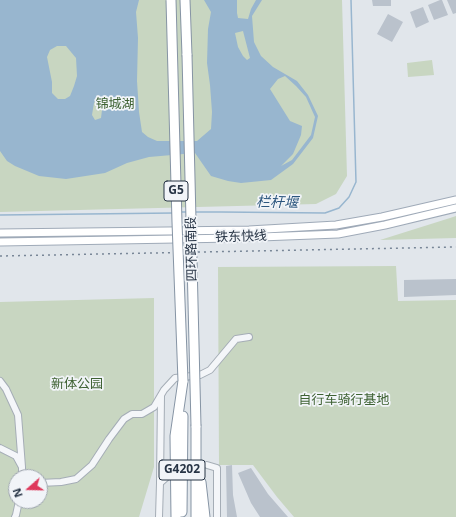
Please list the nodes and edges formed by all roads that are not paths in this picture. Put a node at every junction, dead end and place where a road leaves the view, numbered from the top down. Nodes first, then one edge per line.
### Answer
1 (171, 0) edge
2 (187, 0) edge
3 (456, 200) edge
4 (456, 208) edge
5 (0, 233) edge
6 (0, 242) edge
7 (250, 337) dead end
8 (0, 381) edge
9 (183, 381) junction
10 (161, 394) junction
11 (196, 439) junction
12 (0, 448) edge
13 (207, 465) dead end
14 (22, 467) joint
15 (169, 475) dead end
16 (48, 483) edge
17 (160, 483) junction
18 (159, 517) edge
19 (176, 517) edge
20 (182, 517) edge
21 (196, 517) edge
22 (205, 517) edge
23 (216, 517) edge

1 - 9 highway, 四环路南段 / G5, bridge
2 - 11 highway, 四环路南段 / G5, bridge
3 - 5 main road, 铁东快线
4 - 6 main road, 铁东快线
7 - 10 street
8 - 14 street
9 - 19 highway, G5
9 - 20 highway, 四环路南段 / G4202
10 - 16 street
10 - 17 street
11 - 21 highway, G4202
11 - 22 highway, G5
12 - 14 street
13 - 23 street
15 - 17 street
17 - 18 street

